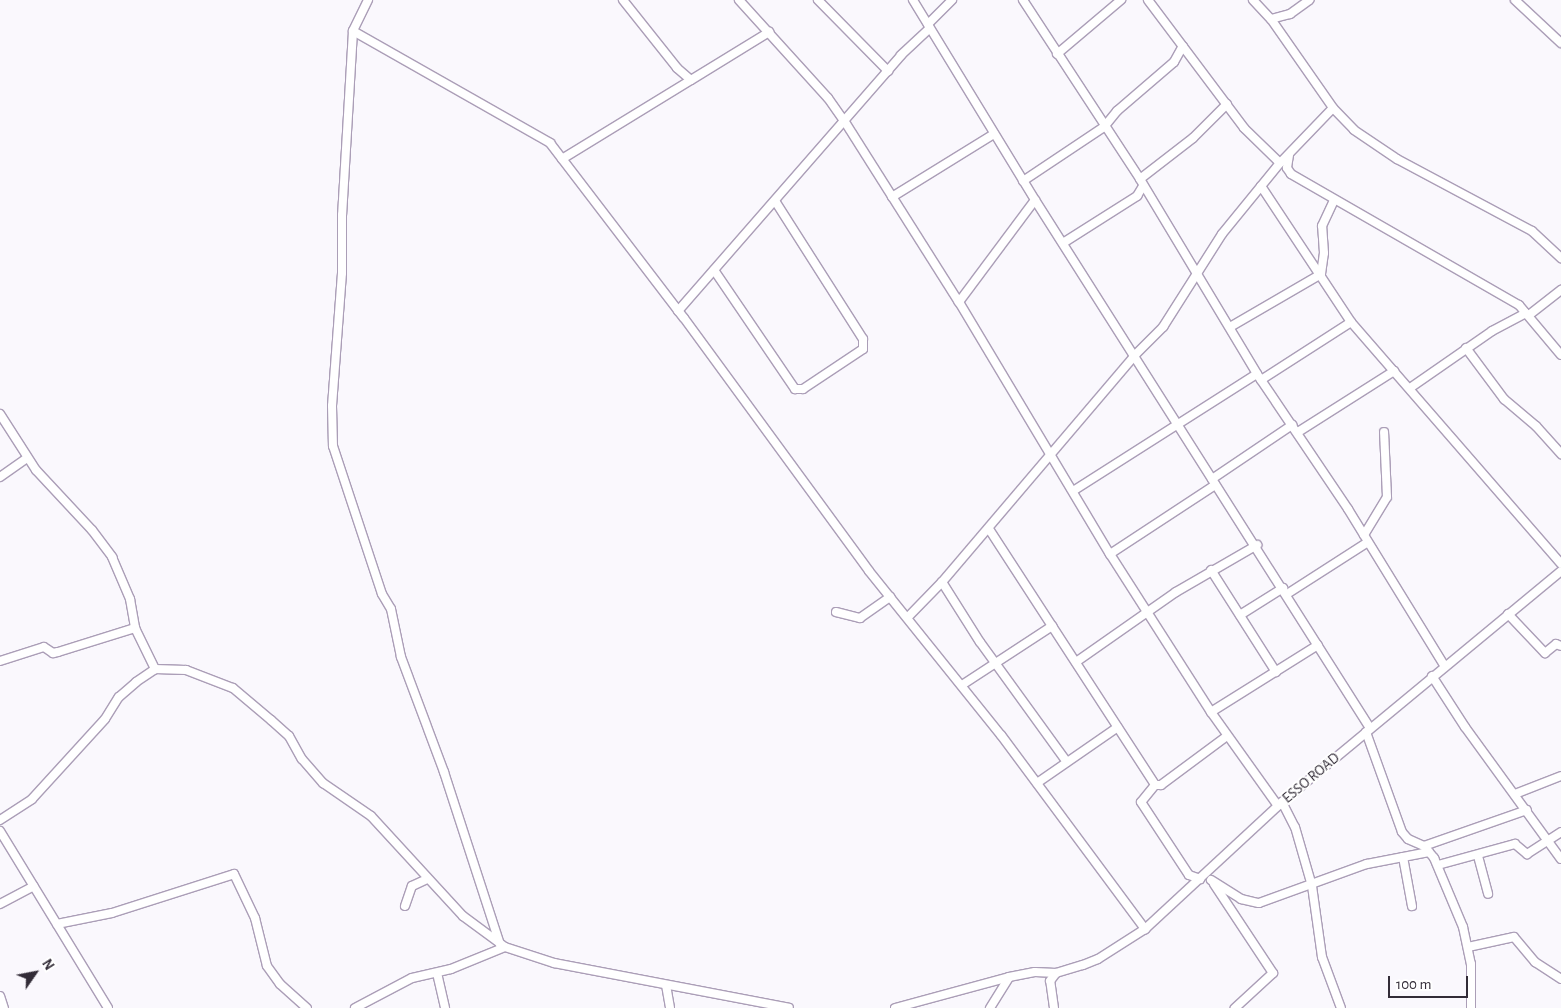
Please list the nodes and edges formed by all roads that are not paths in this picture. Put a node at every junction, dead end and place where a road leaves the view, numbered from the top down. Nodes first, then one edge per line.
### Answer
1 (368, 0) edge
2 (623, 0) edge
3 (739, 0) edge
4 (818, 0) edge
5 (913, 0) edge
6 (952, 0) edge
7 (1023, 0) edge
8 (1121, 0) edge
9 (1148, 0) edge
10 (1253, 0) edge
11 (1309, 0) edge
12 (1515, 0) edge
13 (1272, 19) junction
14 (929, 27) junction
15 (353, 31) junction
16 (769, 32) junction
17 (1560, 42) edge
18 (1183, 46) junction
19 (1057, 54) junction
20 (888, 71) junction
21 (691, 80) junction
22 (1227, 104) junction
23 (1333, 108) junction
24 (845, 122) junction
25 (1104, 127) junction
26 (994, 134) junction
27 (1290, 154) junction
28 (562, 159) junction
29 (1280, 163) junction
30 (1024, 181) junction
31 (1142, 182) junction
32 (1261, 186) junction
33 (892, 197) junction
34 (775, 200) junction
35 (1035, 200) junction
36 (1334, 200) junction
37 (1063, 243) junction
38 (1561, 258) edge
39 (714, 270) junction
40 (1197, 273) junction
41 (1321, 274) junction
42 (1561, 290) edge
43 (959, 302) junction
44 (678, 311) junction
45 (1527, 314) junction
46 (1351, 322) junction
47 (1230, 327) junction
48 (1466, 348) junction
49 (1135, 355) junction
50 (1561, 355) edge
51 (1394, 371) junction
52 (1259, 377) junction
53 (1410, 388) junction
54 (0, 414) edge
55 (1177, 423) junction
56 (1295, 428) junction
57 (1384, 432) dead end
58 (1561, 454) edge
59 (1052, 455) junction
60 (27, 458) junction
61 (0, 477) edge
62 (1213, 482) junction
63 (1073, 491) junction
64 (989, 529) junction
65 (1364, 534) junction
66 (1368, 542) junction
67 (1257, 545) junction
68 (1110, 554) junction
69 (1561, 564) edge
70 (1212, 570) junction
71 (1561, 571) edge
72 (942, 582) junction
73 (1285, 591) junction
74 (890, 598) junction
75 (1148, 611) junction
76 (836, 612) dead end
77 (1508, 614) junction
78 (1240, 615) junction
79 (908, 617) junction
80 (1052, 626) junction
81 (135, 628) junction
82 (1318, 645) junction
83 (1561, 646) edge
84 (0, 661) edge
85 (1076, 662) junction
86 (996, 663) junction
87 (1444, 665) junction
88 (155, 669) junction
89 (1276, 672) junction
90 (1432, 676) junction
91 (962, 685) junction
92 (1211, 712) junction
93 (1118, 727) junction
94 (1368, 730) junction
95 (1227, 736) junction
96 (1067, 762) junction
97 (1561, 776) edge
98 (1037, 782) junction
99 (1155, 785) junction
100 (1515, 794) junction
101 (1280, 804) junction
102 (1527, 810) junction
103 (0, 820) edge
104 (0, 831) edge
105 (1561, 832) edge
106 (1549, 842) junction
107 (1426, 849) junction
108 (1478, 856) junction
109 (1404, 857) junction
110 (1561, 859) edge
111 (1438, 865) junction
112 (1209, 877) junction
113 (427, 879) junction
114 (1200, 880) junction
115 (34, 886) junction
116 (1312, 886) junction
117 (1488, 894) dead end
118 (0, 904) edge
119 (405, 906) dead end
120 (1412, 906) dead end
121 (56, 924) junction
122 (1145, 928) junction
123 (503, 945) junction
124 (1468, 947) junction
125 (437, 973) junction
126 (1056, 973) junction
127 (1009, 977) junction
128 (1561, 979) edge
129 (666, 985) junction
130 (0, 996) edge
131 (4, 1008) edge
132 (108, 1008) edge
133 (307, 1008) edge
134 (355, 1008) edge
135 (445, 1008) edge
136 (670, 1008) edge
137 (789, 1008) edge
138 (895, 1008) edge
139 (990, 1008) edge
140 (1054, 1008) edge
141 (1235, 1008) edge
142 (1341, 1008) edge
143 (1471, 1008) edge

1 - 15 street
2 - 21 street
3 - 16 street
4 - 20 street
5 - 14 street
6 - 14 street
7 - 19 street
8 - 19 street
9 - 18 street
10 - 13 street
11 - 13 street
12 - 17 street
13 - 23 street
14 - 20 street
14 - 26 street
15 - 28 street
15 - 123 street
16 - 21 street
16 - 24 street
18 - 22 street
18 - 25 street
19 - 25 street
20 - 24 street
21 - 28 street
22 - 29 street
22 - 31 street
23 - 27 street
23 - 38 street
24 - 33 street
24 - 34 street
25 - 30 street
25 - 31 street
26 - 30 street
26 - 33 street
27 - 29 street
27 - 36 street
28 - 44 street
29 - 32 street
30 - 35 street
31 - 37 street
31 - 40 street
32 - 40 street
32 - 41 street
33 - 43 street
34 - 39 street
34 - 39 street
35 - 37 street
35 - 43 street
36 - 41 street
36 - 45 street
37 - 49 street
39 - 44 street
40 - 47 street
40 - 49 street
41 - 46 street
41 - 47 street
42 - 45 street
43 - 59 street
44 - 74 street
45 - 48 street
45 - 50 street
46 - 51 street
46 - 52 street
47 - 52 street
48 - 53 street
48 - 58 street
49 - 55 street
49 - 59 street
51 - 53 street
51 - 56 street
52 - 55 street
52 - 56 street
53 - 69 street
54 - 60 street
55 - 62 street
55 - 63 street
56 - 62 street
56 - 65 street
57 - 65 street
59 - 63 street
59 - 64 street
60 - 61 street
60 - 81 street
62 - 67 street
62 - 68 street
63 - 68 street
64 - 72 street
64 - 80 street
65 - 66 street
66 - 73 street
66 - 87 street
67 - 70 street
67 - 73 street
68 - 75 street
70 - 75 street
70 - 78 street
71 - 77 street, ESSO ROAD
72 - 79 street
72 - 86 street
73 - 78 street
73 - 82 street
74 - 76 street
74 - 79 street
75 - 85 street
75 - 92 street
77 - 83 street
77 - 87 street, ESSO ROAD
78 - 89 street
79 - 91 street
80 - 85 street
80 - 86 street
81 - 84 street
81 - 88 street
82 - 89 street
82 - 94 street
85 - 93 street
86 - 91 street
86 - 96 street
87 - 90 street, ESSO ROAD
88 - 103 street
88 - 113 street
89 - 92 street
90 - 94 street, ESSO ROAD
90 - 100 street
91 - 98 street
92 - 95 street
93 - 96 street
93 - 99 street
94 - 101 street, ESSO ROAD
94 - 107 street
95 - 99 street
95 - 101 street
96 - 98 street
97 - 100 street
98 - 122 street
99 - 114 street
100 - 102 street
101 - 112 street, ESSO ROAD
101 - 116 street
102 - 106 street
102 - 107 street
104 - 115 street
105 - 106 street
106 - 108 street
106 - 110 street
107 - 109 street
107 - 111 street
108 - 111 street
108 - 117 street
109 - 116 street
109 - 120 street
111 - 124 street
112 - 114 street, ESSO ROAD
112 - 116 street
112 - 141 street
113 - 119 street
113 - 123 street
114 - 122 street, ESSO ROAD
115 - 118 street
115 - 121 street
116 - 142 street
121 - 132 street
121 - 133 street
122 - 126 street, ESSO ROAD
123 - 125 street
123 - 129 street
124 - 128 street
124 - 143 street
125 - 134 street
125 - 135 street
126 - 127 street, ESSO ROAD
126 - 140 street
127 - 138 street, ESSO ROAD
127 - 139 street
129 - 136 street
129 - 137 street
130 - 131 street

